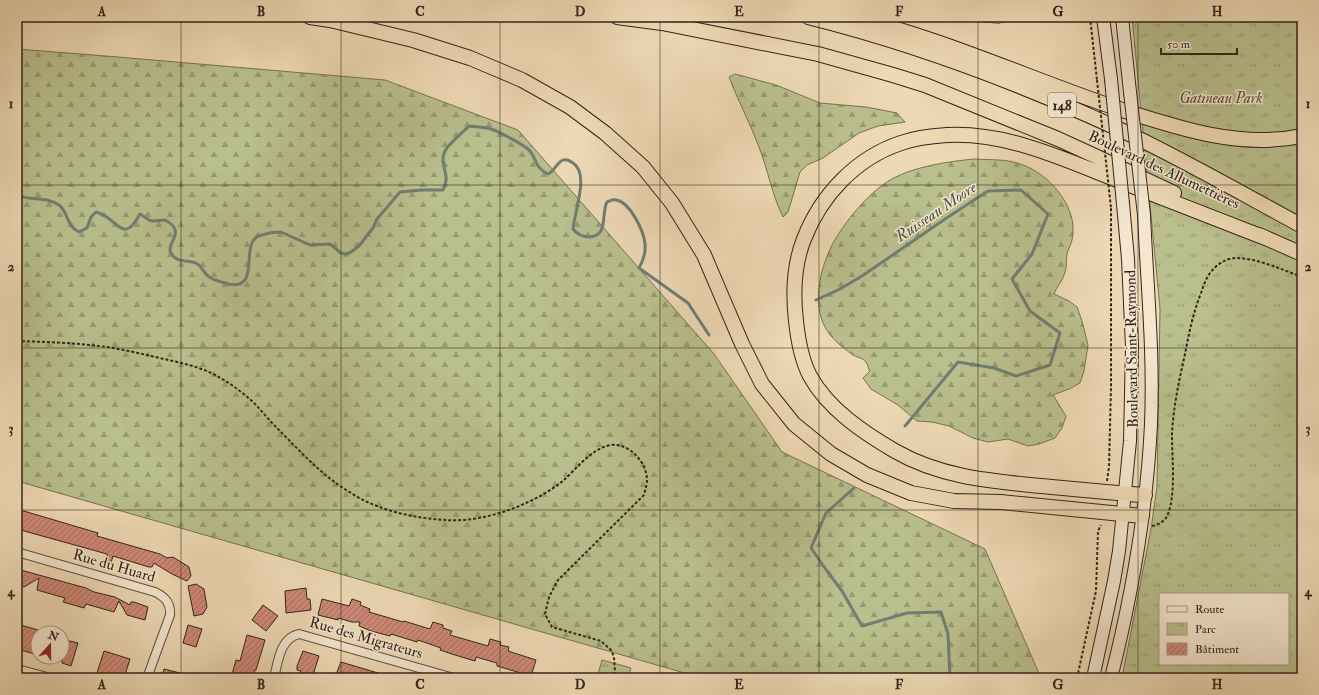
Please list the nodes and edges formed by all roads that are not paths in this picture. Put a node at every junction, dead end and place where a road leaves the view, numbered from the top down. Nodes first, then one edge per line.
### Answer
1 (310, 17) edge
2 (617, 17) edge
3 (808, 17) edge
4 (853, 17) edge
5 (969, 17) edge
6 (1011, 17) edge
7 (1103, 17) edge
8 (1122, 17) edge
9 (1302, 136) edge
10 (1302, 226) edge
11 (1268, 239) junction
12 (1302, 254) edge
13 (1125, 494) junction
14 (1145, 495) junction
15 (1122, 514) junction
16 (1145, 521) junction
17 (17, 552) edge
18 (17, 670) edge
19 (47, 678) edge
20 (146, 678) edge
21 (274, 678) edge
22 (454, 678) edge
23 (1093, 678) edge
24 (1111, 678) edge

1 - 15 highway
2 - 11 highway, Boulevard des Allumettières / 148
3 - 10 highway, Boulevard des Allumettières / 148
4 - 9 highway
5 - 6 lane
7 - 13 main road, Boulevard Saint-Raymond, bridge
8 - 14 main road, Boulevard Saint-Raymond, bridge
11 - 12 highway, Boulevard des Allumettières / 148
11 - 13 highway
13 - 14 highway
13 - 15 main road, Boulevard Saint-Raymond
14 - 16 main road, Boulevard Saint-Raymond
15 - 16 highway
15 - 23 main road, Boulevard Saint-Raymond
16 - 24 main road, Boulevard Saint-Raymond
17 - 20 street, Rue du Huard
18 - 19 street
21 - 22 street, Rue des Migrateurs

